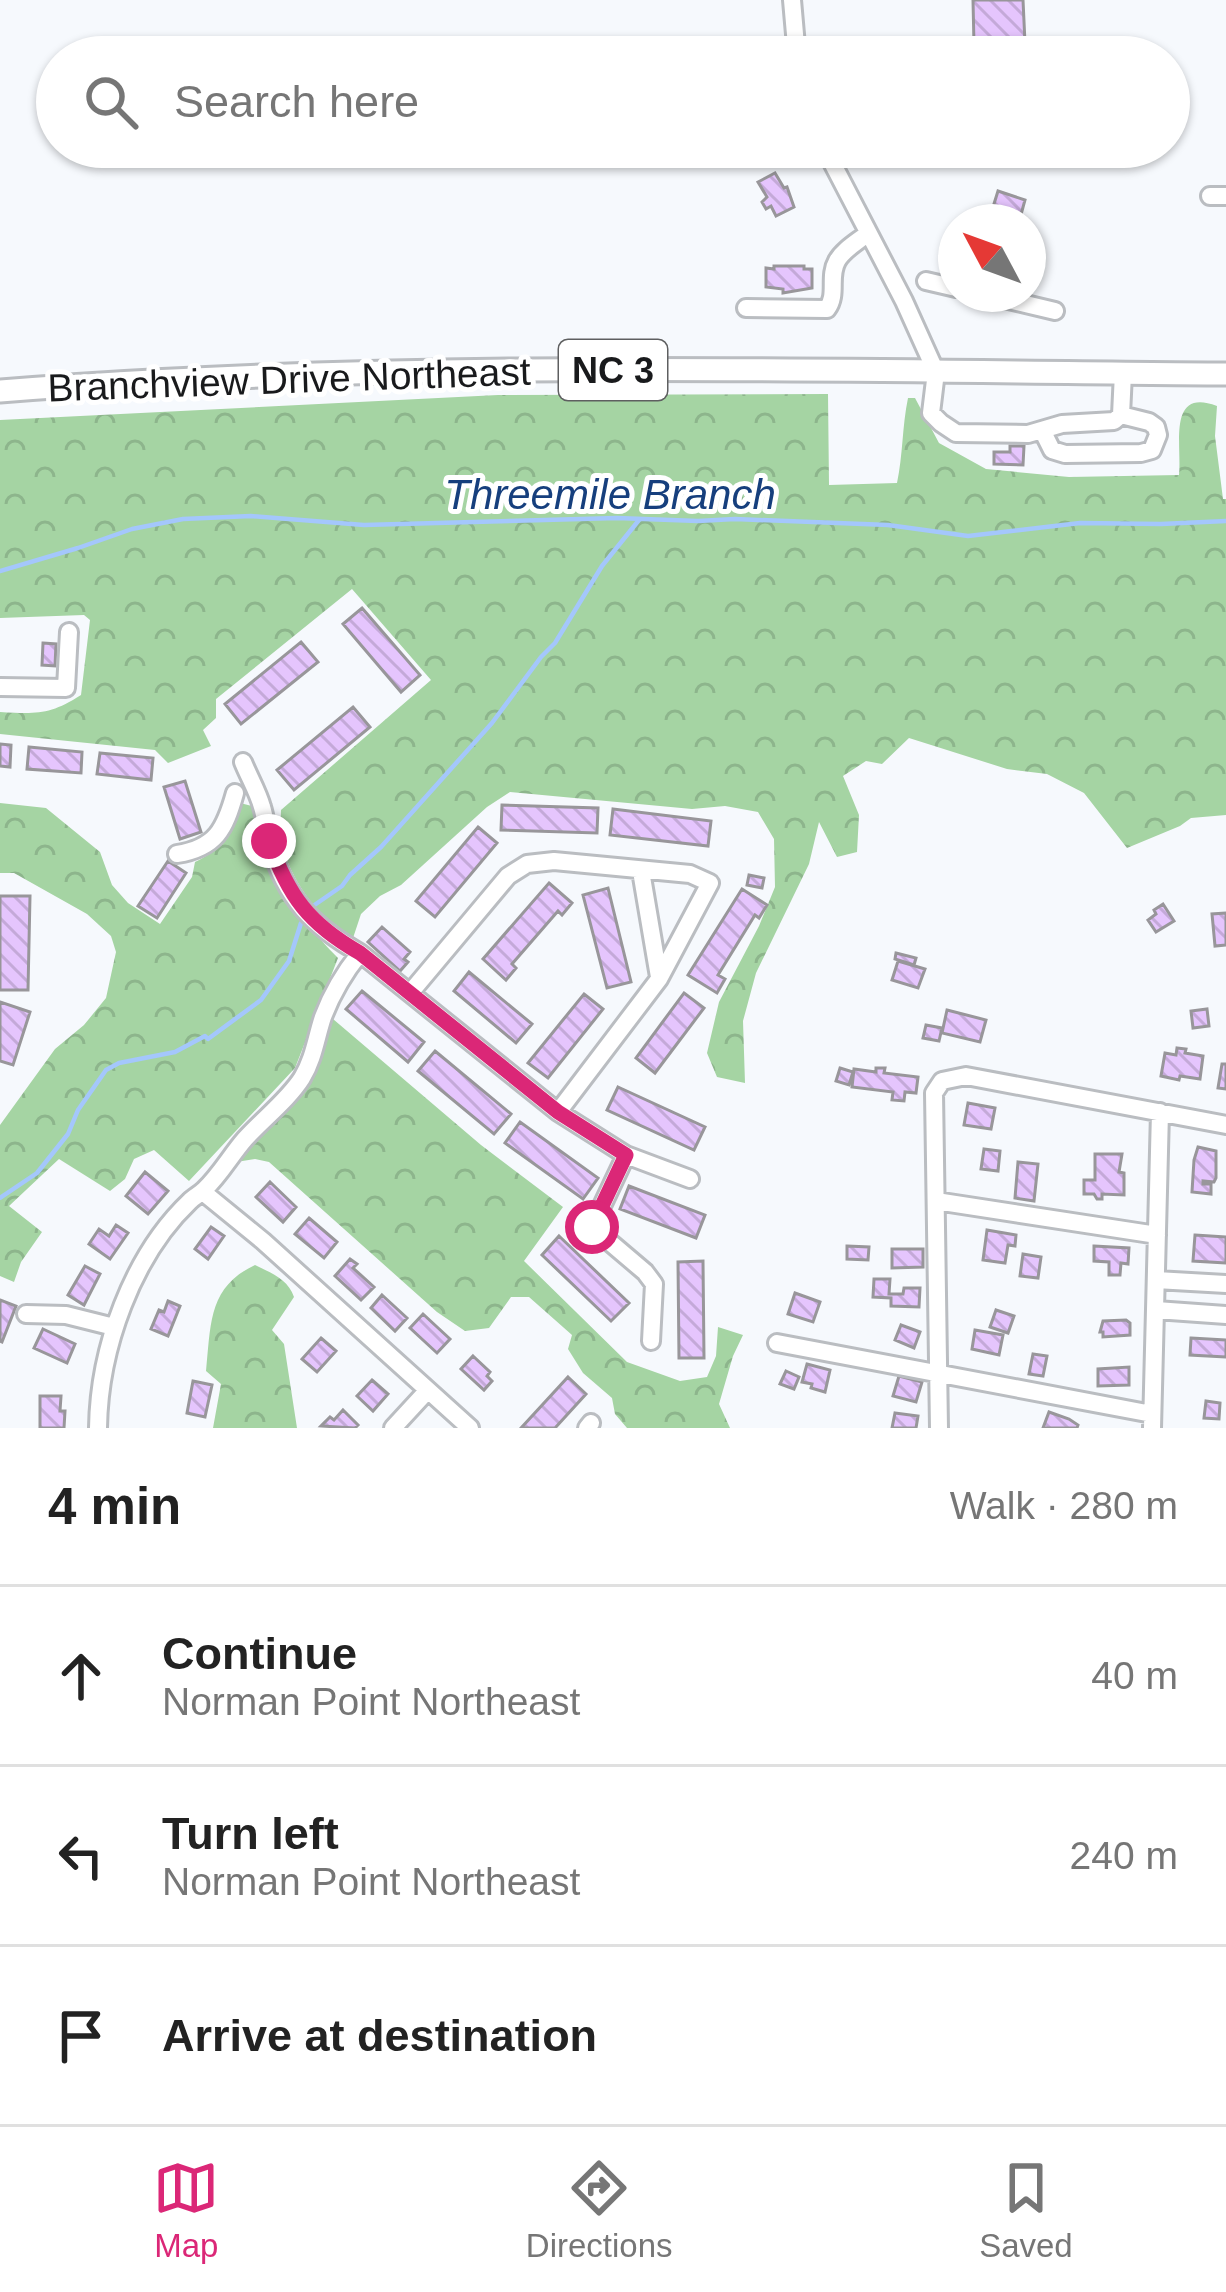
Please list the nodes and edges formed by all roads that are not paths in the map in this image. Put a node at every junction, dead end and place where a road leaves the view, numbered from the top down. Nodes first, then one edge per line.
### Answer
1 (792, 0) edge
2 (795, 36) edge
3 (834, 168) edge
4 (867, 233) junction
5 (926, 280) dead end
6 (938, 283) edge
7 (746, 308) dead end
8 (1046, 309) edge
9 (1055, 311) dead end
10 (936, 372) junction
11 (1123, 374) junction
12 (1226, 374) edge
13 (0, 391) edge
14 (1121, 415) junction
15 (1042, 430) junction
16 (68, 632) dead end
17 (0, 687) edge
18 (177, 854) dead end
19 (641, 872) junction
20 (360, 953) junction
21 (659, 979) junction
22 (410, 992) junction
23 (558, 1112) junction
24 (1160, 1112) junction
25 (1226, 1125) edge
26 (626, 1155) junction
27 (690, 1180) dead end
28 (203, 1192) junction
29 (936, 1201) junction
30 (1157, 1235) junction
31 (1156, 1280) junction
32 (1226, 1283) edge
33 (1156, 1310) junction
34 (26, 1313) dead end
35 (1226, 1315) edge
36 (114, 1327) junction
37 (651, 1341) dead end
38 (777, 1343) dead end
39 (939, 1373) junction
40 (428, 1390) junction
41 (1152, 1421) edge
42 (98, 1428) edge
43 (393, 1428) edge
44 (470, 1428) edge
45 (939, 1428) edge

1 - 2 street
3 - 4 street
4 - 7 street
4 - 10 street
5 - 6 street
8 - 9 street
10 - 11 main road, Branchview Drive Northeast / NC 3
10 - 13 main road, Branchview Drive Northeast / NC 3
10 - 15 street
11 - 12 main road, Branchview Drive Northeast / NC 3
11 - 14 street
14 - 15 street
14 - 15 street
16 - 17 street
18 - 20 street
19 - 21 street
19 - 21 street
19 - 22 street
20 - 22 street
20 - 28 street
21 - 23 street
22 - 23 street
23 - 26 street
24 - 25 street
24 - 29 street
24 - 30 street
26 - 27 street
26 - 37 street
28 - 36 street
28 - 40 street
29 - 30 street
29 - 39 street
30 - 31 street
31 - 32 street
31 - 33 street
33 - 35 street
33 - 41 street
34 - 36 street
36 - 42 street
38 - 39 street
39 - 41 street
39 - 45 street
40 - 43 street
40 - 44 street

